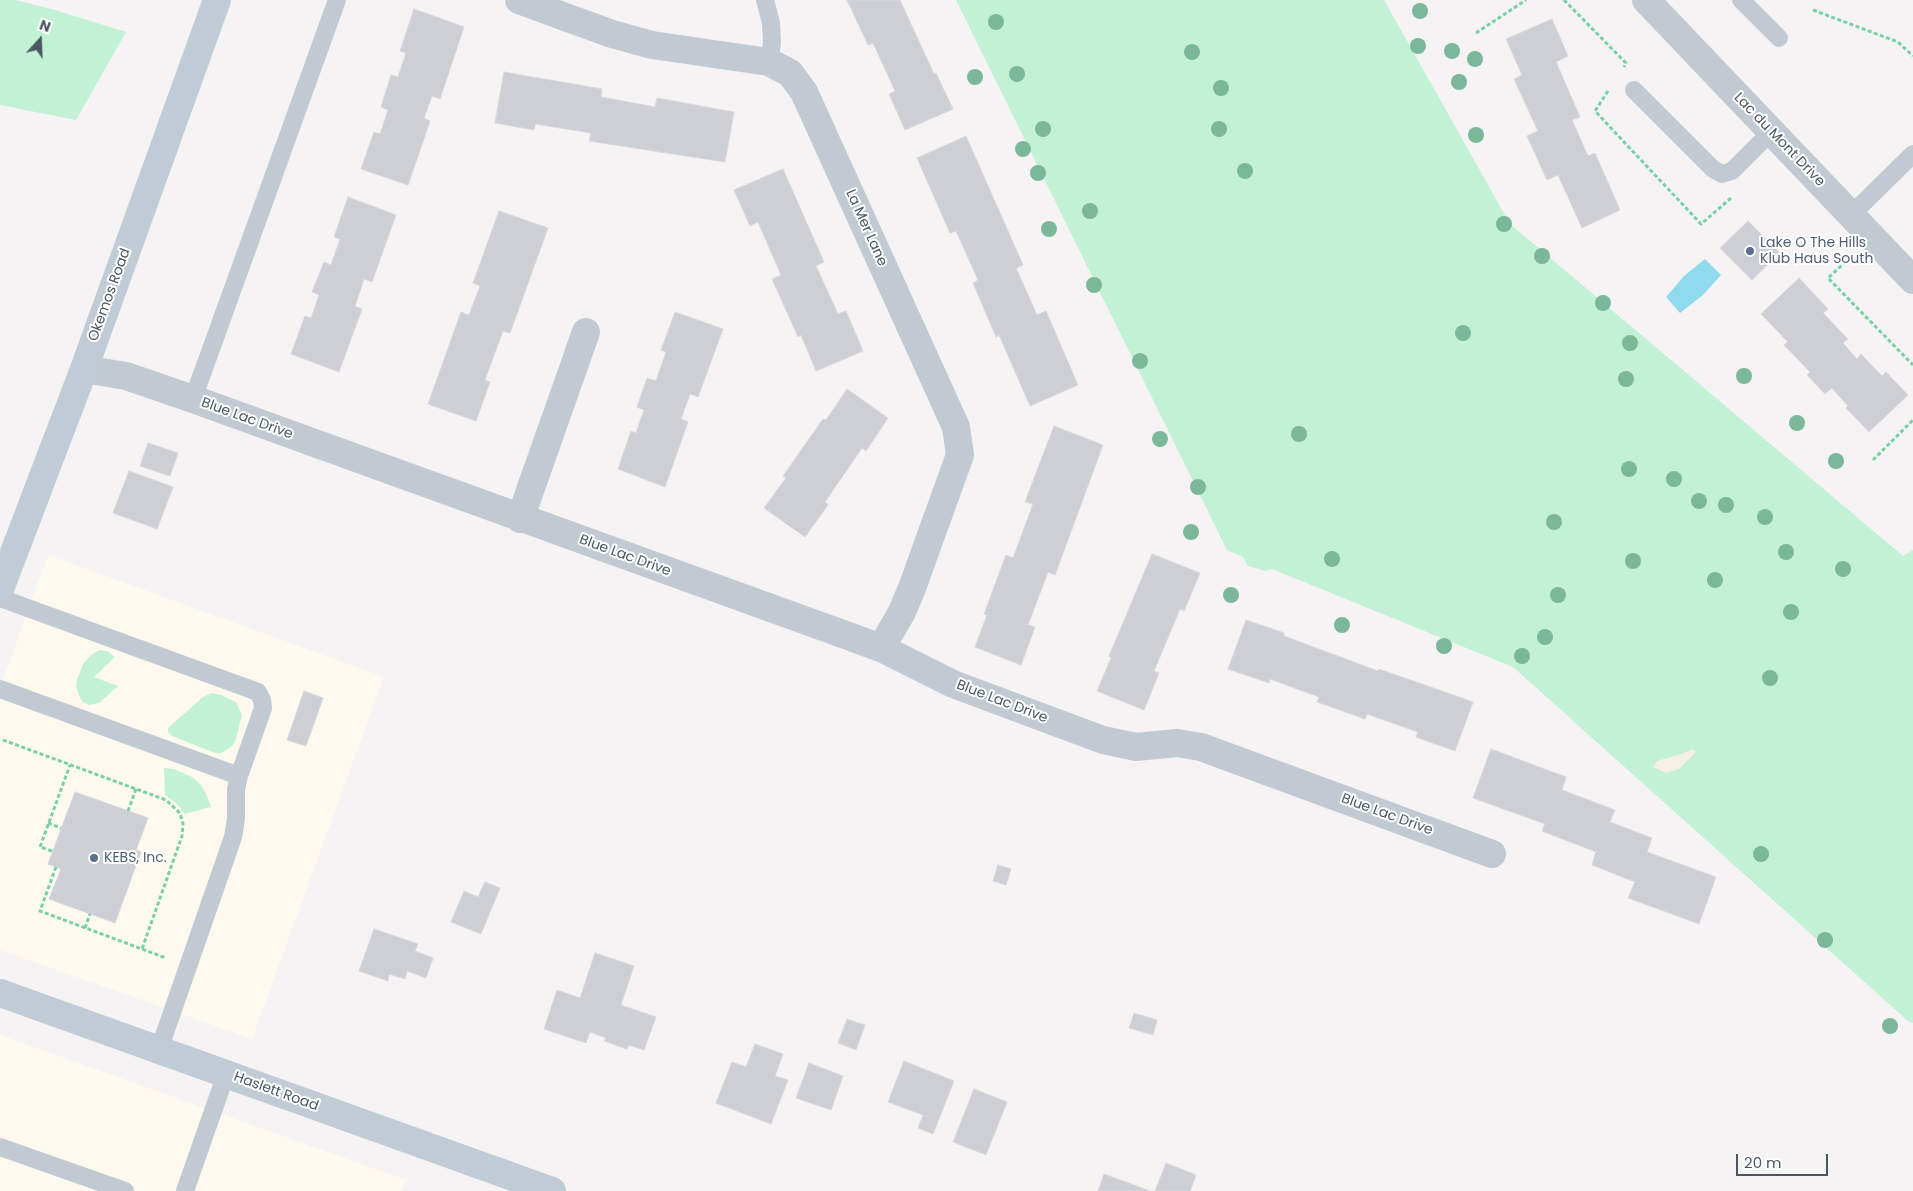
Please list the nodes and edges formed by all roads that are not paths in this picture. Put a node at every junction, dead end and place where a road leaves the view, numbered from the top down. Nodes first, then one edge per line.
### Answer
1 (217, 0) edge
2 (337, 0) edge
3 (519, 0) edge
4 (765, 0) edge
5 (1646, 0) edge
6 (1741, 0) edge
7 (1779, 38) dead end
8 (769, 62) junction
9 (1634, 90) dead end
10 (1771, 132) junction
11 (1913, 154) edge
12 (1851, 215) junction
13 (1913, 280) edge
14 (586, 332) dead end
15 (84, 369) junction
16 (193, 399) junction
17 (520, 519) junction
18 (0, 589) edge
19 (0, 598) edge
20 (880, 648) junction
21 (0, 689) edge
22 (239, 776) junction
23 (1492, 854) dead end
24 (0, 993) edge
25 (160, 1050) junction
26 (226, 1074) junction
27 (0, 1147) edge
28 (125, 1191) edge
29 (185, 1191) edge
30 (552, 1191) edge

1 - 15 street, Okemos Road
2 - 16 lane
3 - 8 street, La Mer Lane
4 - 8 lane
5 - 10 street, Lac du Mont Drive
6 - 7 lane
8 - 20 street, La Mer Lane
9 - 10 lane
10 - 12 street, Lac du Mont Drive
11 - 12 lane
12 - 13 street, Lac du Mont Drive
14 - 17 street
15 - 16 street, Blue Lac Drive
15 - 18 street, Okemos Road
16 - 17 street, Blue Lac Drive
17 - 20 street, Blue Lac Drive
19 - 22 lane
20 - 23 street, Blue Lac Drive
21 - 22 lane
22 - 25 lane
24 - 25 street, Haslett Road
25 - 26 street, Haslett Road
26 - 29 lane
26 - 30 street, Haslett Road
27 - 28 lane

